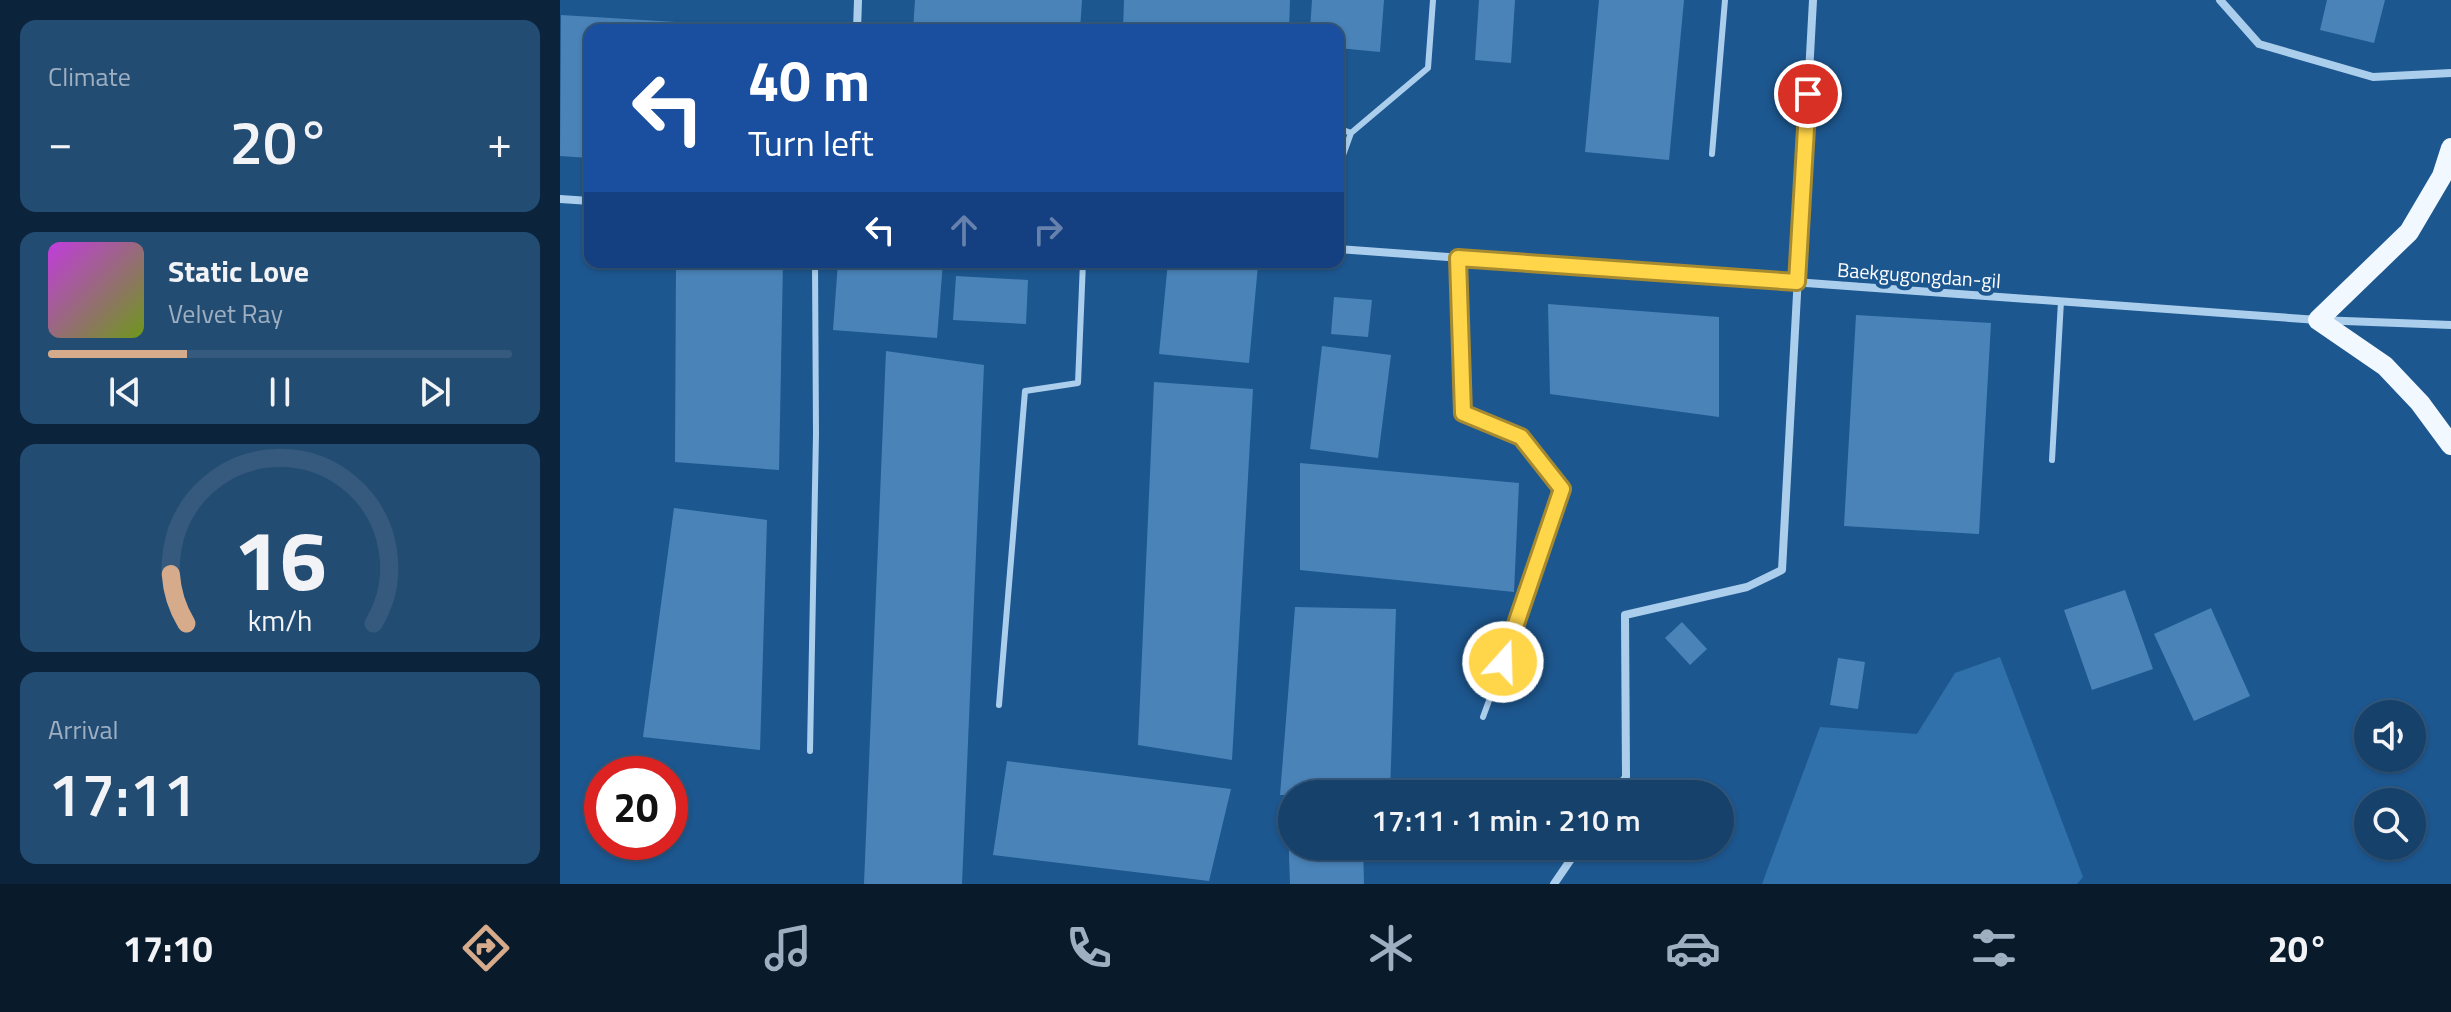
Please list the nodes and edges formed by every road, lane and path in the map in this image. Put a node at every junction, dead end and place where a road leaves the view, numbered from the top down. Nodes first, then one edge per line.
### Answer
1 (858, 0) edge
2 (1433, 0) edge
3 (1725, 0) edge
4 (1813, 0) edge
5 (2220, 0) edge
6 (857, 24) edge
7 (2451, 73) edge
8 (1344, 130) edge
9 (1351, 133) junction
10 (2451, 148) edge
11 (1344, 152) edge
12 (1712, 154) dead end
13 (560, 199) edge
14 (584, 201) edge
15 (1344, 249) edge
16 (1458, 258) junction
17 (815, 268) edge
18 (1083, 268) edge
19 (1797, 282) junction
20 (2061, 301) junction
21 (2318, 320) junction
22 (2451, 325) edge
23 (2451, 445) edge
24 (2052, 460) dead end
25 (999, 705) dead end
26 (1483, 717) dead end
27 (810, 751) dead end
28 (1624, 780) edge
29 (1570, 860) edge
30 (1554, 884) edge

1 - 6 street
2 - 9 lane
3 - 12 lane
4 - 19 street
5 - 7 street
8 - 9 lane
9 - 11 lane
10 - 21 main road
13 - 14 street
15 - 16 street, Baekgugongdan-gil
16 - 19 street, Baekgugongdan-gil
16 - 26 lane
17 - 27 lane
18 - 25 lane
19 - 20 street, Baekgugongdan-gil
19 - 28 street
20 - 21 street, Baekgugongdan-gil
20 - 24 lane
21 - 22 street, Baekgugongdan-gil
21 - 23 main road
29 - 30 street

